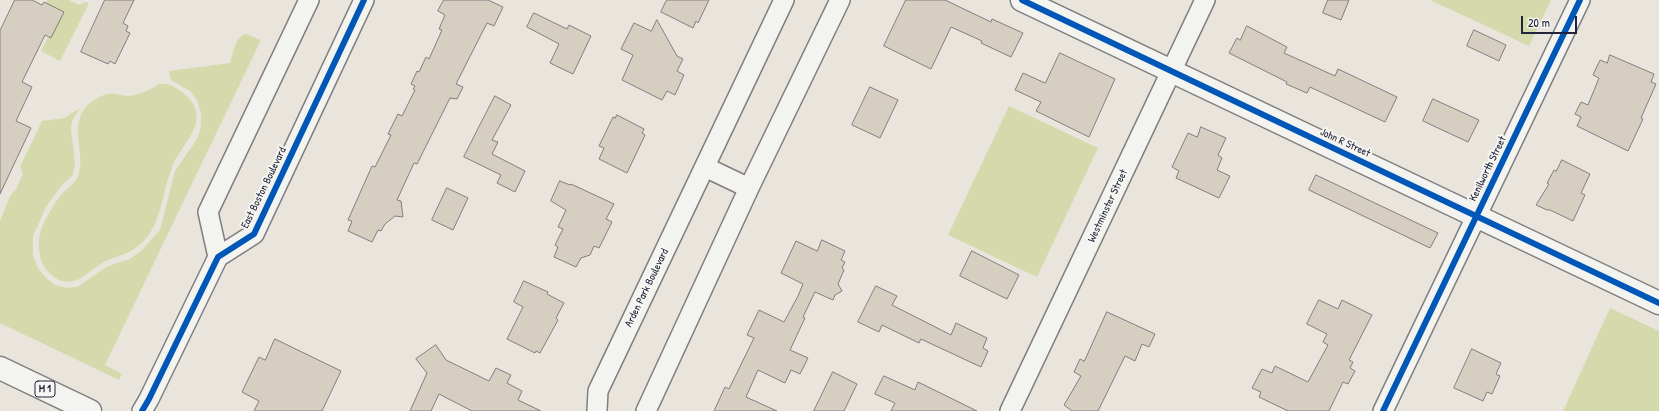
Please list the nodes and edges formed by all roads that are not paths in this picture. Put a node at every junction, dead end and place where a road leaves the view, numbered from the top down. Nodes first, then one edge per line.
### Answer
1 (309, 0) edge
2 (784, 0) edge
3 (840, 0) edge
4 (1022, 0) edge
5 (1205, 0) edge
6 (1580, 0) edge
7 (357, 2) edge
8 (1171, 71) junction
9 (705, 167) junction
10 (749, 188) junction
11 (1476, 217) junction
12 (218, 257) junction
13 (1659, 303) edge
14 (0, 368) edge
15 (90, 411) edge
16 (142, 411) edge
17 (597, 411) edge
18 (646, 411) edge
19 (1010, 411) edge
20 (1384, 411) edge

1 - 12 street
2 - 9 street, Arden Park Boulevard
3 - 10 street
4 - 8 street, John R Street
5 - 8 street, Westminster Street
6 - 11 street, Kenilworth Street
7 - 12 street, East Boston Boulevard
8 - 11 street, John R Street
8 - 19 street, Westminster Street
9 - 10 street
9 - 17 street, Arden Park Boulevard
10 - 18 street
11 - 13 street, John R Street
11 - 20 street, Kenilworth Street
12 - 16 street
14 - 15 street, M 1

